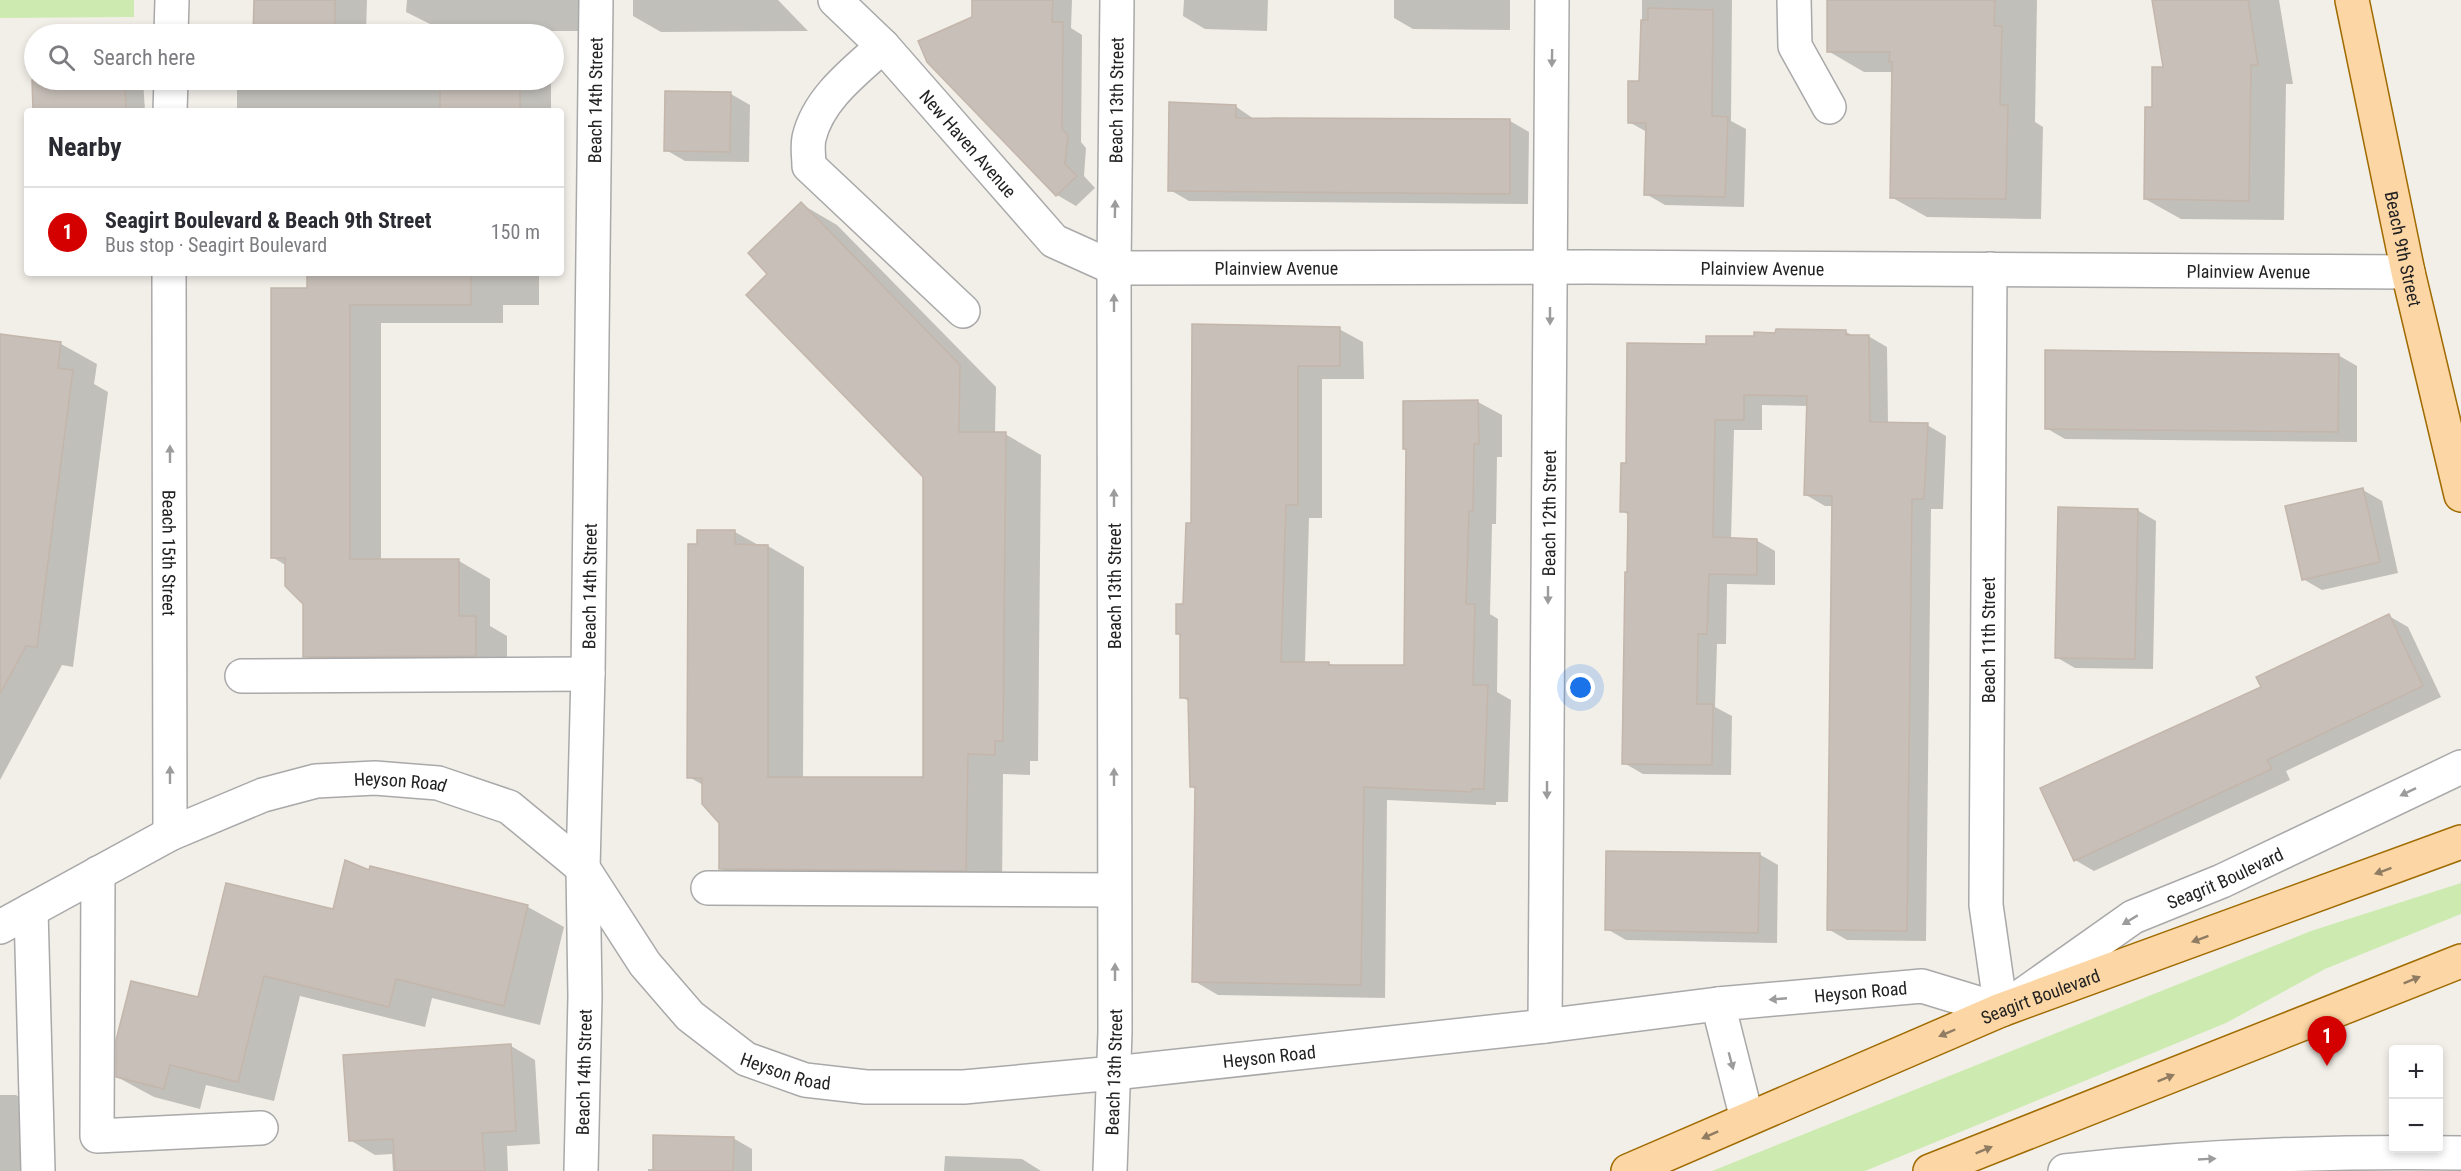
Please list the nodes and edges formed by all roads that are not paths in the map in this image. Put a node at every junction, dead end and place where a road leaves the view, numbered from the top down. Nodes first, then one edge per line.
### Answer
1 (171, 0) edge
2 (596, 0) edge
3 (835, 0) edge
4 (1117, 0) edge
5 (1552, 0) edge
6 (1794, 0) edge
7 (2352, 0) edge
8 (171, 24) edge
9 (882, 46) junction
10 (171, 90) edge
11 (1829, 107) dead end
12 (170, 108) edge
13 (1550, 267) junction
14 (1114, 268) junction
15 (1990, 269) junction
16 (2408, 272) junction
17 (170, 276) edge
18 (963, 310) dead end
19 (2461, 495) edge
20 (588, 674) junction
21 (242, 676) dead end
22 (2461, 767) edge
23 (170, 834) junction
24 (2461, 842) edge
25 (583, 868) junction
26 (98, 873) junction
27 (708, 888) dead end
28 (1114, 890) junction
29 (32, 910) junction
30 (0, 927) edge
31 (2461, 961) edge
32 (1718, 1004) junction
33 (2001, 1010) junction
34 (1545, 1026) junction
35 (1114, 1073) junction
36 (1747, 1119) junction
37 (261, 1128) dead end
38 (2461, 1153) edge
39 (38, 1171) edge
40 (581, 1171) edge
41 (1110, 1171) edge
42 (1628, 1171) edge
43 (1930, 1171) edge
44 (2065, 1171) edge

1 - 8 street
2 - 20 street, Beach 14th Street
3 - 9 street, New Haven Avenue
14 -> 4 street, Beach 13th Street
5 -> 13 street, Beach 12th Street
6 - 11 street
7 - 16 main road, Beach 9th Street
9 - 14 street, New Haven Avenue
9 - 18 street
10 - 12 street
13 - 14 street, Plainview Avenue
13 - 15 street, Plainview Avenue
13 -> 34 street, Beach 12th Street
28 -> 14 street, Beach 13th Street
15 - 16 street, Plainview Avenue
15 - 33 street, Beach 11th Street
16 - 19 main road, Beach 9th Street
23 -> 17 street, Beach 15th Street
20 - 21 street
20 - 25 street, Beach 14th Street
22 -> 33 street, Seagrit Boulevard
23 - 25 street, Heyson Road
23 - 26 street, Heyson Road
24 -> 33 main road, Seagirt Boulevard
25 - 35 street, Heyson Road
25 - 40 street, Beach 14th Street
26 - 29 street, Heyson Road
26 - 37 street
27 - 28 street
35 -> 28 street, Beach 13th Street
29 - 30 street, Heyson Road
29 - 39 street
43 -> 31 main road
33 -> 32 street, Heyson Road
32 - 34 street, Heyson Road
32 -> 36 street
33 -> 36 main road, Seagirt Boulevard
34 - 35 street, Heyson Road
35 - 41 street, Beach 13th Street
36 -> 42 main road, Seagirt Boulevard
44 -> 38 street

